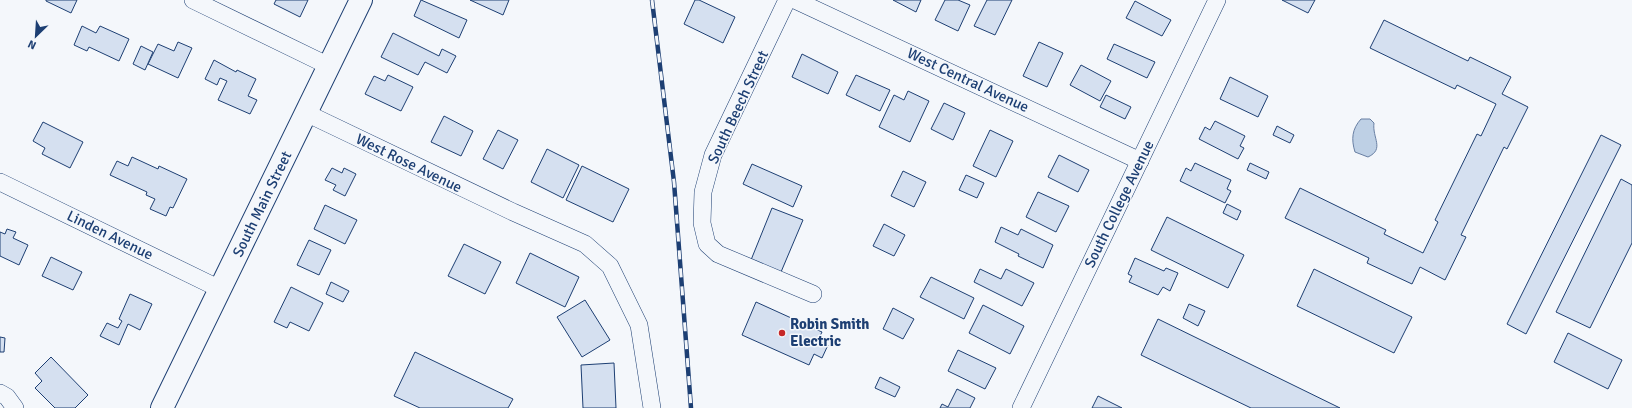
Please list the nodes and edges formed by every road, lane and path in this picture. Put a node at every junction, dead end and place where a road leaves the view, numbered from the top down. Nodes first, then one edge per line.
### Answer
1 (193, 0) edge
2 (361, 0) edge
3 (788, 0) edge
4 (795, 0) edge
5 (1217, 0) edge
6 (329, 66) junction
7 (306, 113) junction
8 (1140, 161) junction
9 (0, 182) edge
10 (220, 289) junction
11 (813, 294) dead end
12 (0, 393) edge
13 (15, 408) edge
14 (162, 408) edge
15 (652, 408) edge
16 (1021, 408) edge

1 - 6 street
2 - 6 main road, South Main Street
3 - 11 street, South Beech Street
4 - 8 street, West Central Avenue
5 - 8 street, South College Avenue
6 - 7 main road, South Main Street
7 - 10 main road, South Main Street
7 - 15 street, West Rose Avenue
8 - 16 street, South College Avenue
9 - 10 street, Linden Avenue
10 - 14 main road, South Main Street
12 - 13 street

